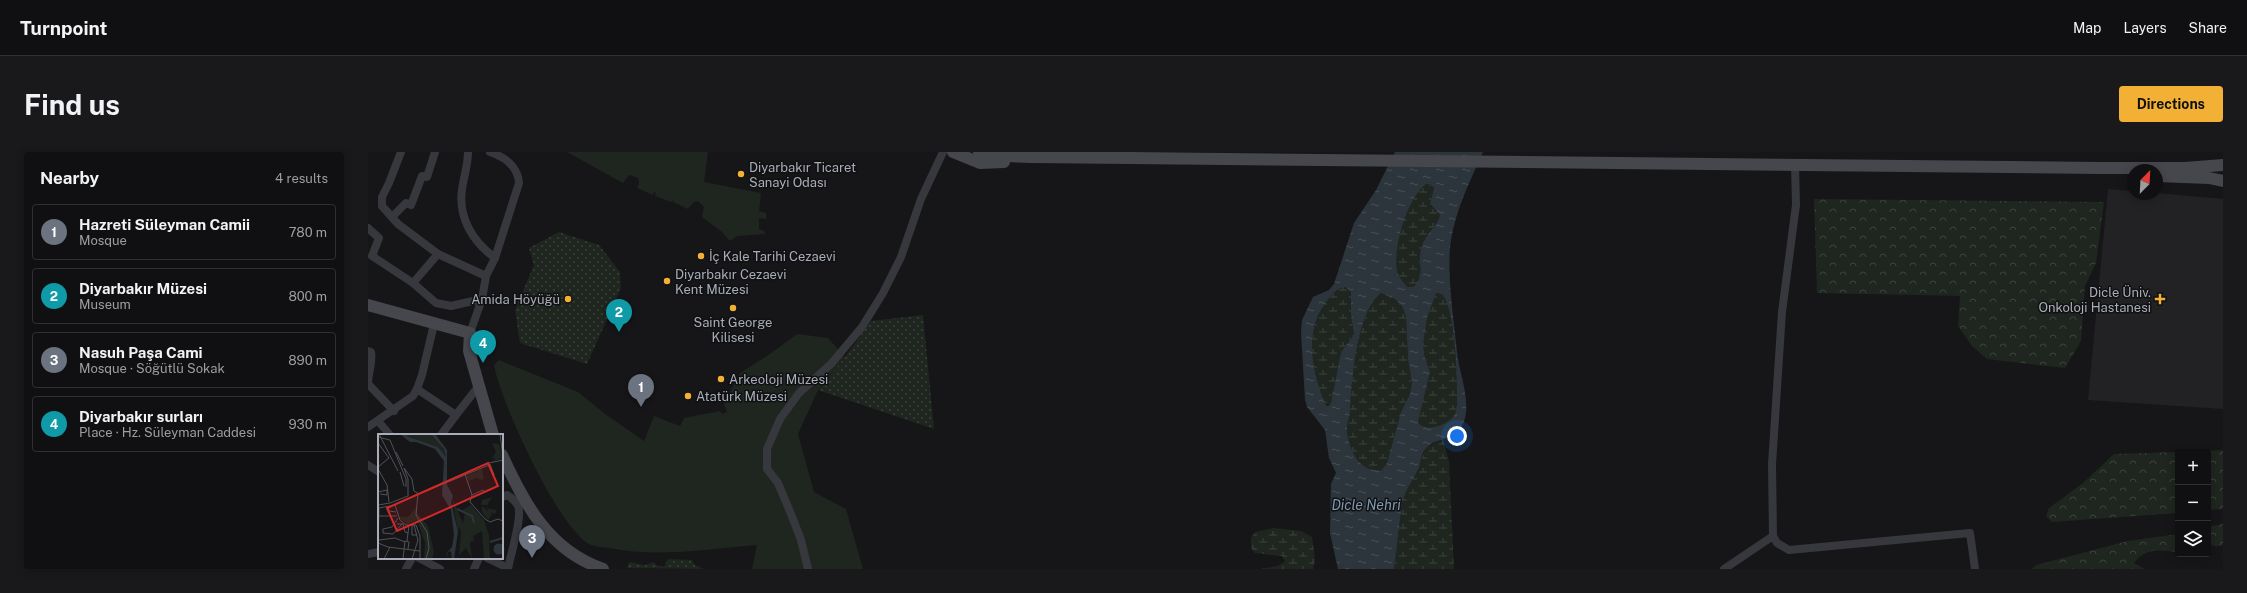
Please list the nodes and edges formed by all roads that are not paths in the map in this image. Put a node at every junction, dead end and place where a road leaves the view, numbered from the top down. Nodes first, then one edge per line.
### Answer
1 (401, 152) edge
2 (436, 152) edge
3 (468, 152) edge
4 (490, 152) edge
5 (943, 152) edge
6 (953, 152) edge
7 (979, 152) edge
8 (1091, 160) junction
9 (2223, 165) edge
10 (1795, 168) junction
11 (2127, 176) edge
12 (2163, 176) edge
13 (2223, 181) edge
14 (392, 217) junction
15 (368, 228) edge
16 (438, 254) junction
17 (495, 258) junction
18 (486, 276) junction
19 (413, 283) junction
20 (482, 299) junction
21 (368, 304) edge
22 (434, 324) junction
23 (470, 333) junction
24 (368, 351) edge
25 (478, 387) junction
26 (416, 389) junction
27 (394, 411) junction
28 (456, 415) junction
29 (378, 421) junction
30 (368, 427) edge
31 (389, 434) edge
32 (442, 434) edge
33 (493, 434) edge
34 (503, 457) edge
35 (368, 465) edge
36 (378, 471) edge
37 (503, 497) edge
38 (1773, 536) junction
39 (378, 552) edge
40 (368, 554) edge
41 (411, 559) edge
42 (421, 559) edge
43 (478, 559) edge
44 (489, 559) edge
45 (586, 566) edge
46 (508, 568) edge
47 (406, 569) edge
48 (440, 569) edge
49 (474, 569) edge
50 (603, 569) edge
51 (808, 569) edge
52 (1724, 569) edge
53 (1975, 569) edge

1 - 14 street
2 - 14 street
3 - 17 street
4 - 17 street
5 - 51 street
6 - 8 main road
7 - 8 main road
8 - 10 main road
9 - 10 main road
10 - 11 main road
10 - 38 street
12 - 13 main road
14 - 16 street
15 - 19 street
16 - 18 street
16 - 19 street
17 - 18 street
18 - 20 street
19 - 20 street
20 - 23 street
21 - 22 main road
22 - 23 main road
22 - 26 street
23 - 25 main road
24 - 27 street
25 - 28 street
25 - 33 main road
26 - 27 street
26 - 28 street
27 - 29 street
28 - 32 street
29 - 30 street
29 - 31 street
34 - 45 main road
35 - 36 street
37 - 46 street
38 - 52 street
38 - 53 street
39 - 40 street
41 - 47 street
42 - 48 street
43 - 49 street
44 - 46 street
45 - 50 main road

